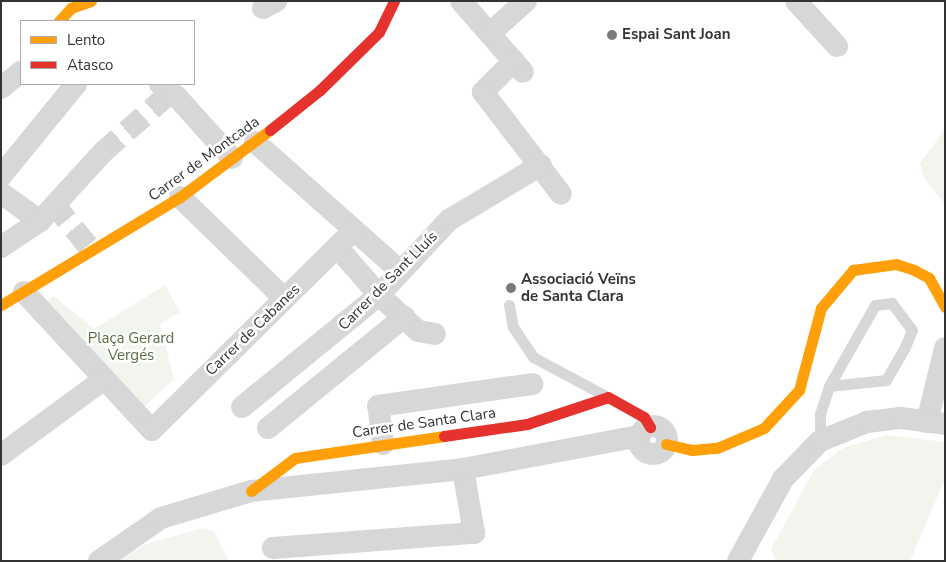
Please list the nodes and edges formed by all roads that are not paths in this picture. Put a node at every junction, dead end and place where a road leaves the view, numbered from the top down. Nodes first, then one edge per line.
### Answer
1 (91, 1) edge
2 (394, 1) edge
3 (461, 1) edge
4 (526, 1) edge
5 (796, 1) edge
6 (60, 13) edge
7 (490, 33) junction
8 (837, 46) dead end
9 (20, 73) edge
10 (75, 85) edge
11 (161, 85) edge
12 (1, 88) edge
13 (255, 142) junction
14 (102, 153) tunnel mouth
15 (232, 158) junction
16 (541, 165) junction
17 (1, 176) edge
18 (1, 193) edge
19 (562, 194) dead end
20 (180, 197) junction
21 (40, 221) junction
22 (353, 230) junction
23 (1, 247) edge
24 (338, 248) junction
25 (399, 270) junction
26 (24, 292) junction
27 (378, 295) junction
28 (284, 299) junction
29 (509, 305) dead end
30 (1, 306) edge
31 (945, 307) edge
32 (404, 317) junction
33 (435, 334) dead end
34 (945, 348) edge
35 (104, 379) junction
36 (532, 384) dead end
37 (829, 386) junction
38 (608, 397) junction
39 (242, 407) dead end
40 (936, 423) edge
41 (268, 428) dead end
42 (645, 431) junction
43 (820, 441) junction
44 (383, 444) junction
45 (666, 444) joint
46 (1, 455) edge
47 (463, 469) junction
48 (251, 491) junction
49 (273, 548) dead end
50 (99, 561) edge
51 (738, 561) edge

1 - 6 street
2 - 13 street, Carrer de Montcada
3 - 7 street
4 - 7 street
5 - 8 street
7 - 16 street
9 - 12 street
10 - 17 street
11 - 15 street
13 - 15 street, Carrer de Montcada
13 - 22 street
14 - 21 street
15 - 20 street, Carrer de Montcada
16 - 19 street
16 - 25 street, Carrer de Sant Lluís
18 - 21 street
20 - 26 street, Carrer de Montcada
20 - 28 street
21 - 23 street
22 - 24 street, Carrer de Cabanes
22 - 25 street
24 - 27 street
24 - 28 street, Carrer de Cabanes
25 - 27 street, Carrer de Sant Lluís
26 - 30 street, Carrer de Montcada
26 - 35 street
27 - 32 street
27 - 39 street, Carrer de Sant Lluís
28 - 35 street, Carrer de Cabanes
29 - 38 lane
31 - 45 street
32 - 33 street
32 - 41 street
34 - 40 street
35 - 46 street
36 - 44 street
37 - 37 lane
37 - 43 lane
38 - 42 street
38 - 44 street, Carrer de Santa Clara
40 - 43 street
42 - 45 street
42 - 47 street
43 - 51 street
44 - 48 street, Carrer de Santa Clara
47 - 48 street
47 - 49 street
48 - 50 street

